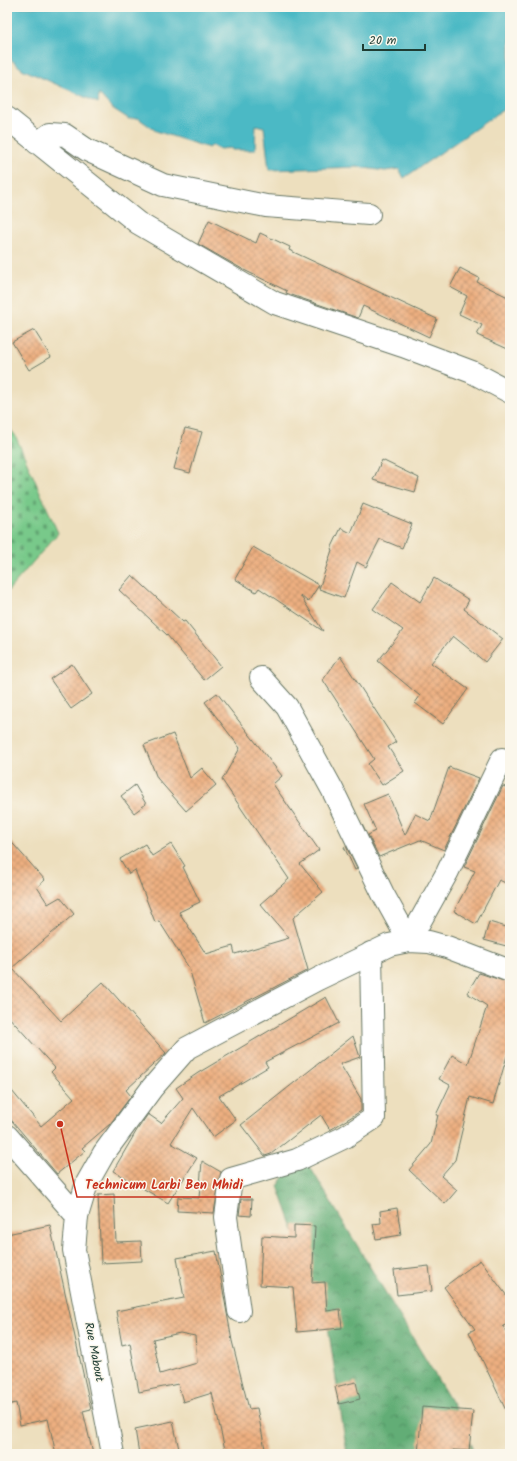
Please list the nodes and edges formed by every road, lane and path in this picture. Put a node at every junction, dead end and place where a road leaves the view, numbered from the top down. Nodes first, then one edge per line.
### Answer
1 (7, 118) edge
2 (37, 143) junction
3 (369, 214) dead end
4 (510, 392) edge
5 (260, 678) dead end
6 (510, 762) edge
7 (409, 941) junction
8 (371, 953) junction
9 (510, 971) edge
10 (7, 1136) edge
11 (77, 1216) junction
12 (239, 1311) dead end
13 (113, 1454) edge

1 - 2 street
2 - 3 street
2 - 4 street
5 - 7 street
6 - 7 street
7 - 8 street, Rue Mabout
7 - 9 street, Rue Mabout
8 - 11 street, Rue Mabout
8 - 12 street
10 - 11 street
11 - 13 street, Rue Mabout

